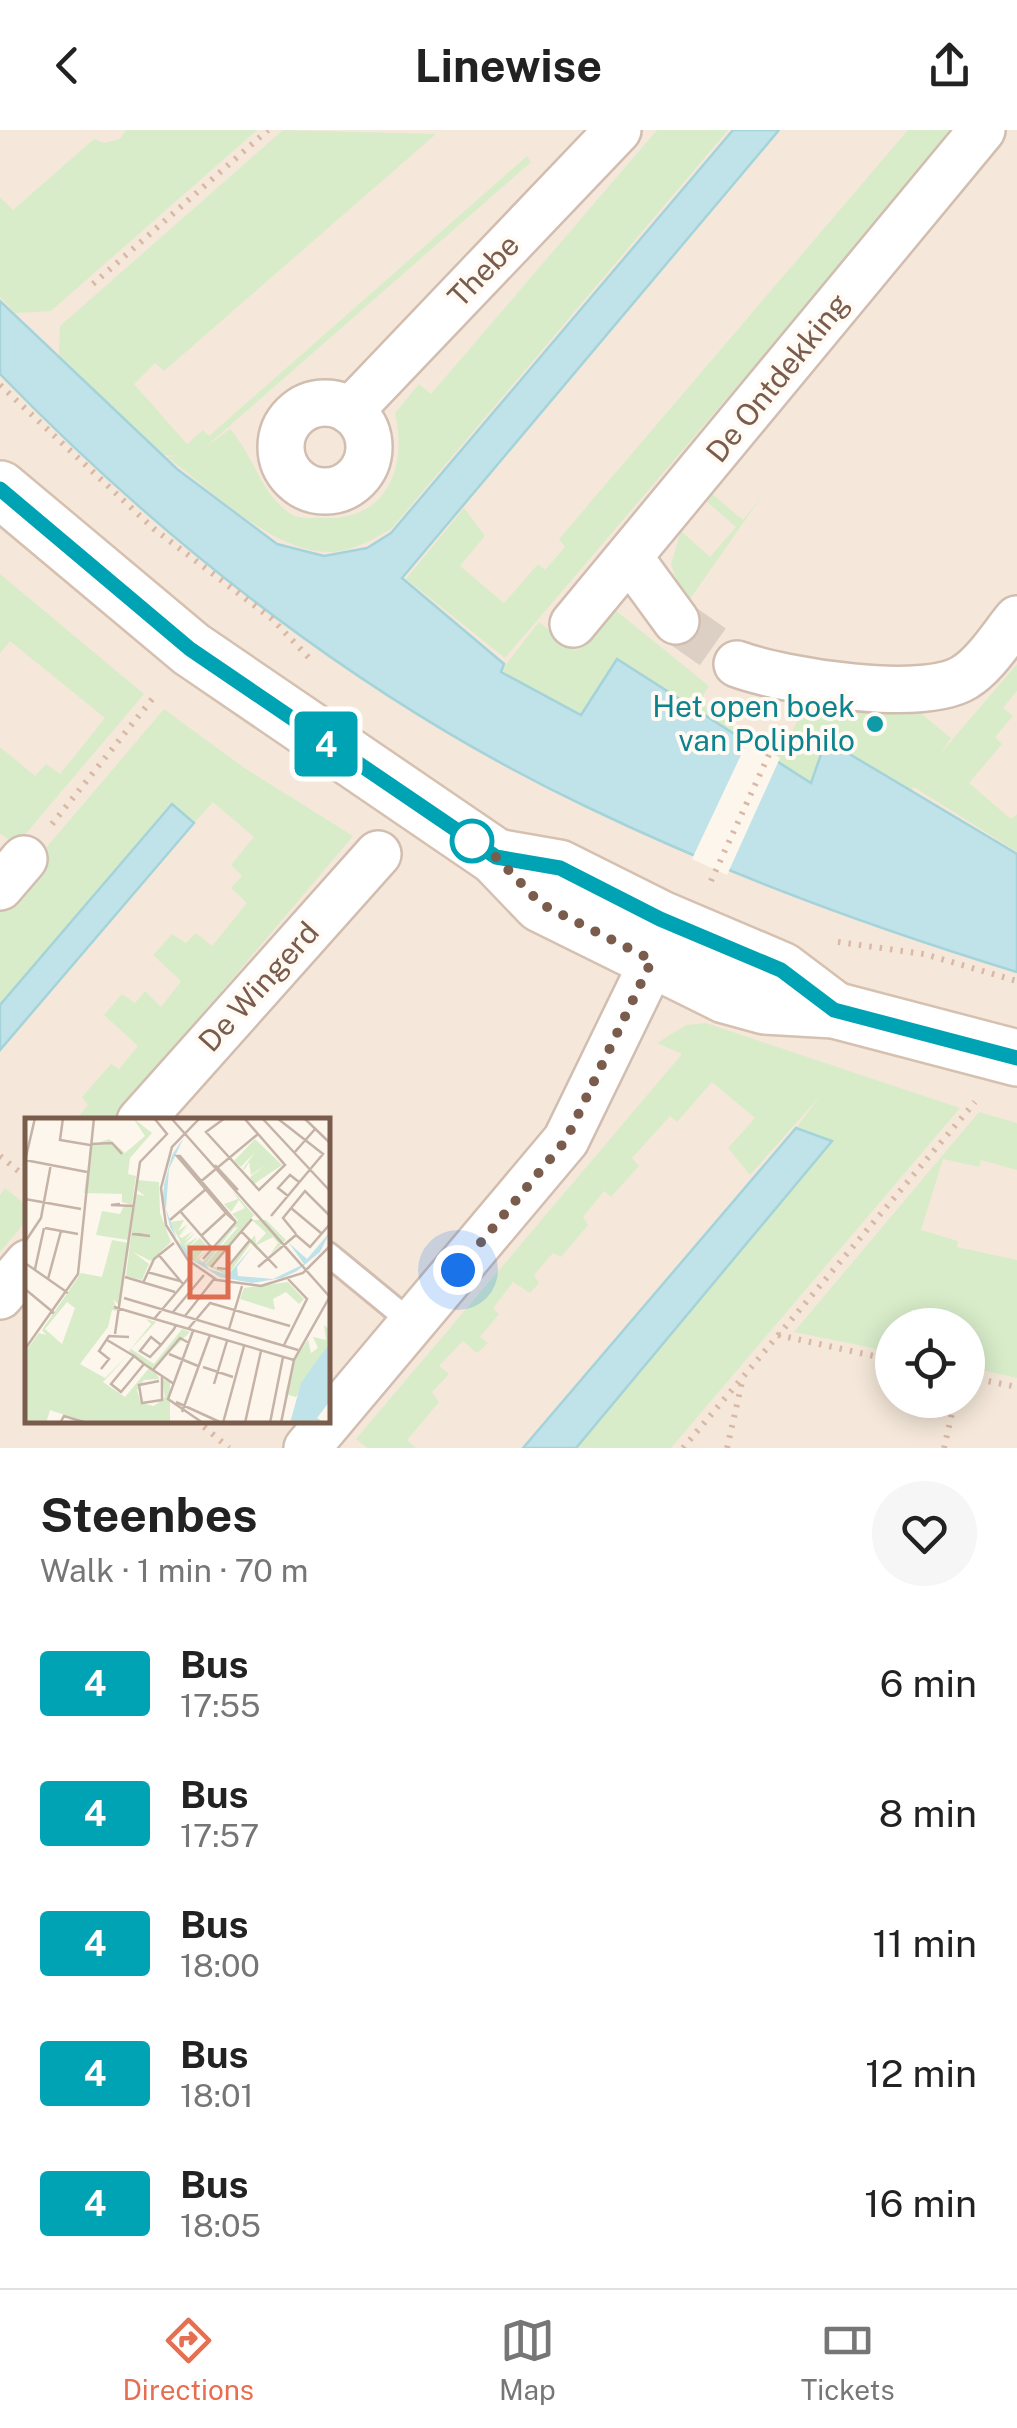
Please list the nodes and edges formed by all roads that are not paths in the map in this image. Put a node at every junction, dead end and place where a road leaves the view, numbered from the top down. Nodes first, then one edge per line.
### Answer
1 (982, 130) edge
2 (611, 133) edge
3 (350, 411) dead end
4 (0, 489) edge
5 (630, 558) junction
6 (1017, 619) edge
7 (676, 621) tunnel mouth
8 (573, 624) dead end
9 (736, 664) tunnel mouth
10 (378, 854) dead end
11 (662, 942) junction
12 (1017, 1058) edge
13 (151, 1116) edge
14 (330, 1256) edge
15 (25, 1267) edge
16 (0, 1296) edge
17 (412, 1323) junction
18 (330, 1415) edge

1 - 5 street, De Ontdekking
2 - 3 street, Thebe
4 - 11 street
5 - 7 street
5 - 8 street, De Ontdekking
6 - 9 street
10 - 13 street, De Wingerd
11 - 12 street
11 - 17 street
14 - 17 lane
15 - 16 street
17 - 18 street

